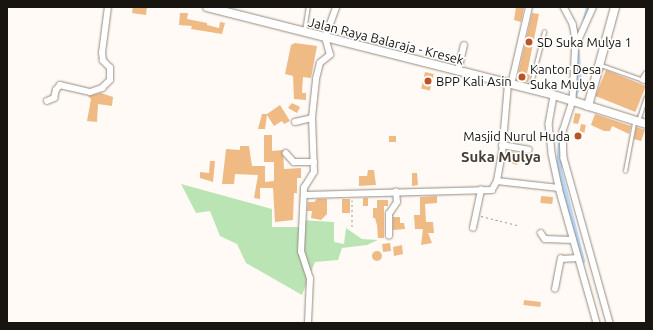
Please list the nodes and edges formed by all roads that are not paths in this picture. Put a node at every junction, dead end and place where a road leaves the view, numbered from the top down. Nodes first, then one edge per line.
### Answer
1 (108, 7) edge
2 (207, 7) edge
3 (308, 7) edge
4 (336, 7) edge
5 (529, 7) edge
6 (564, 7) edge
7 (593, 7) edge
8 (615, 7) edge
9 (544, 32) dead end
10 (304, 33) junction
11 (325, 38) junction
12 (464, 46) dead end
13 (576, 46) junction
14 (598, 65) junction
15 (458, 72) junction
16 (645, 79) edge
17 (509, 85) junction
18 (530, 90) junction
19 (557, 96) junction
20 (646, 97) edge
21 (47, 100) dead end
22 (571, 100) junction
23 (588, 106) junction
24 (312, 118) junction
25 (636, 121) junction
26 (295, 122) dead end
27 (646, 124) edge
28 (502, 144) junction
29 (529, 150) dead end
30 (286, 153) dead end
31 (314, 162) junction
32 (625, 171) dead end
33 (497, 180) junction
34 (564, 188) junction
35 (481, 190) junction
36 (396, 192) junction
37 (305, 195) junction
38 (473, 228) dead end
39 (541, 233) dead end
40 (389, 236) dead end
41 (573, 240) junction
42 (578, 258) junction
43 (555, 289) dead end
44 (308, 323) edge
45 (597, 323) edge
46 (610, 323) edge

1 - 21 street
2 - 10 street, Jalan Raya Balaraja - Kresek
3 - 10 lane
4 - 11 street
5 - 17 street
6 - 13 street
7 - 13 street
8 - 14 street
9 - 18 lane
10 - 11 street, Jalan Raya Balaraja - Kresek
11 - 15 street, Jalan Raya Balaraja - Kresek
11 - 24 street
12 - 15 street
13 - 22 street
14 - 16 lane
14 - 23 street
15 - 17 street, Jalan Raya Balaraja - Kresek
17 - 18 street, Jalan Raya Balaraja - Kresek
17 - 28 street
18 - 19 street, Jalan Raya Balaraja - Kresek
19 - 22 street, Jalan Raya Balaraja - Kresek
19 - 34 street
20 - 25 lane
22 - 23 street, Jalan Raya Balaraja - Kresek
22 - 34 street
23 - 25 street, Jalan Raya Balaraja - Kresek
24 - 26 street
24 - 31 street
25 - 27 street, Jalan Raya Balaraja - Kresek
25 - 32 lane
28 - 29 street
28 - 33 street
30 - 31 street
31 - 37 street
33 - 34 street
33 - 35 street
34 - 41 street
34 - 46 street
35 - 36 street
35 - 38 street
36 - 37 street
36 - 40 street
37 - 44 street
39 - 41 street
41 - 42 street
42 - 43 street
42 - 45 street

